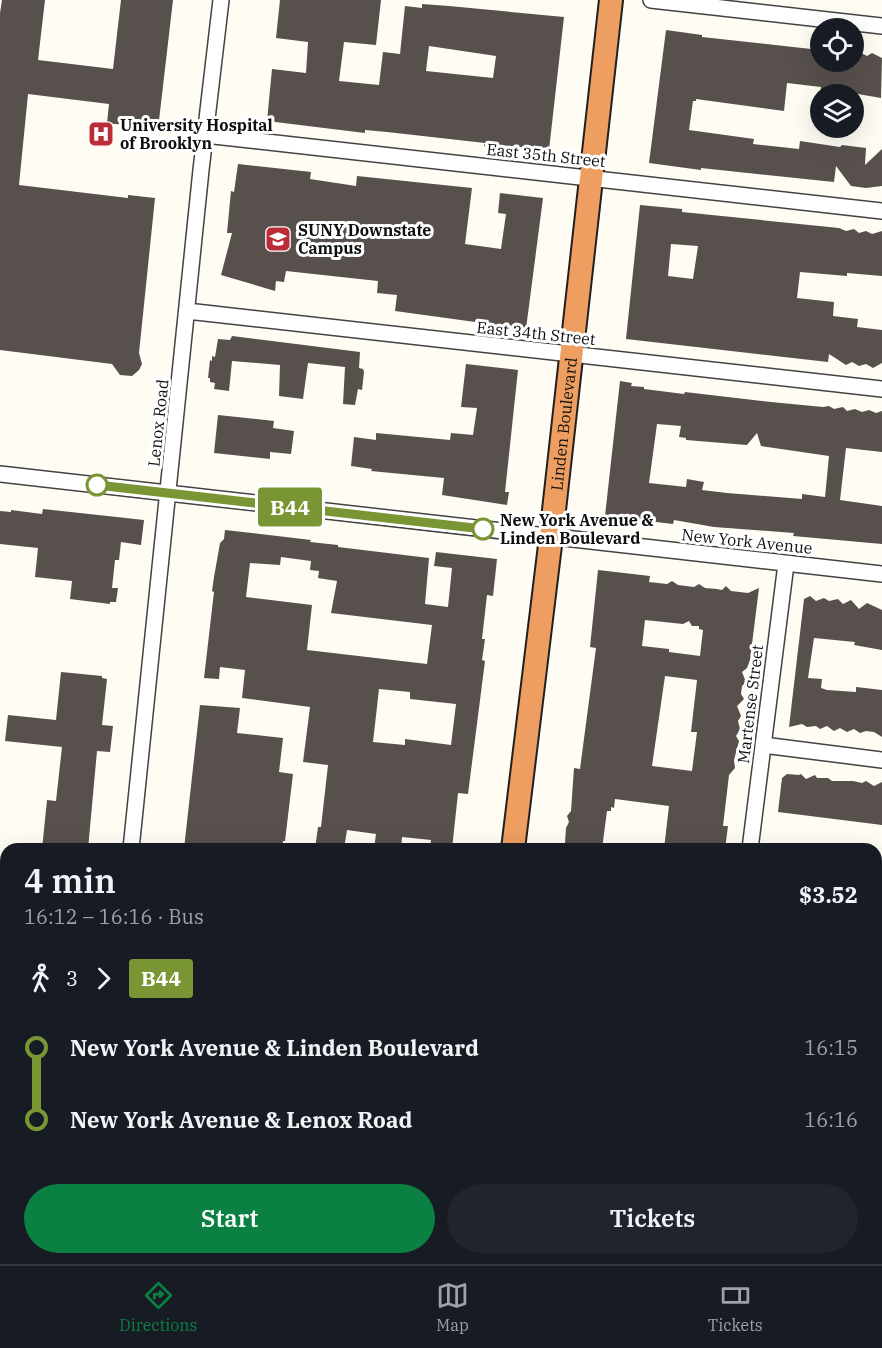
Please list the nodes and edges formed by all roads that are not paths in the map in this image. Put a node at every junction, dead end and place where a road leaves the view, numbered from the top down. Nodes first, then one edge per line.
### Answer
1 (221, 0) edge
2 (611, 0) edge
3 (651, 0) edge
4 (882, 26) edge
5 (205, 135) junction
6 (591, 178) junction
7 (882, 211) edge
8 (187, 311) junction
9 (572, 355) junction
10 (882, 389) edge
11 (0, 474) edge
12 (169, 494) junction
13 (551, 537) junction
14 (786, 564) junction
15 (882, 574) edge
16 (763, 746) junction
17 (882, 760) edge
18 (132, 843) edge
19 (514, 843) edge
20 (751, 843) edge

1 - 5 street, Lenox Road
2 - 6 highway, Linden Boulevard
3 - 4 street
5 - 6 street, East 35th Street
5 - 8 street, Lenox Road
6 - 7 street, East 35th Street
6 - 9 highway, Linden Boulevard
8 - 9 street, East 34th Street
8 - 12 street, Lenox Road
9 - 10 street, East 34th Street
9 - 13 highway, Linden Boulevard
11 - 12 street, New York Avenue
12 - 13 street, New York Avenue
12 - 18 street, Lenox Road
13 - 14 street, New York Avenue
13 - 19 highway, Linden Boulevard
14 - 15 street, New York Avenue
14 - 16 street, Martense Street
16 - 17 street
16 - 20 street, Martense Street

